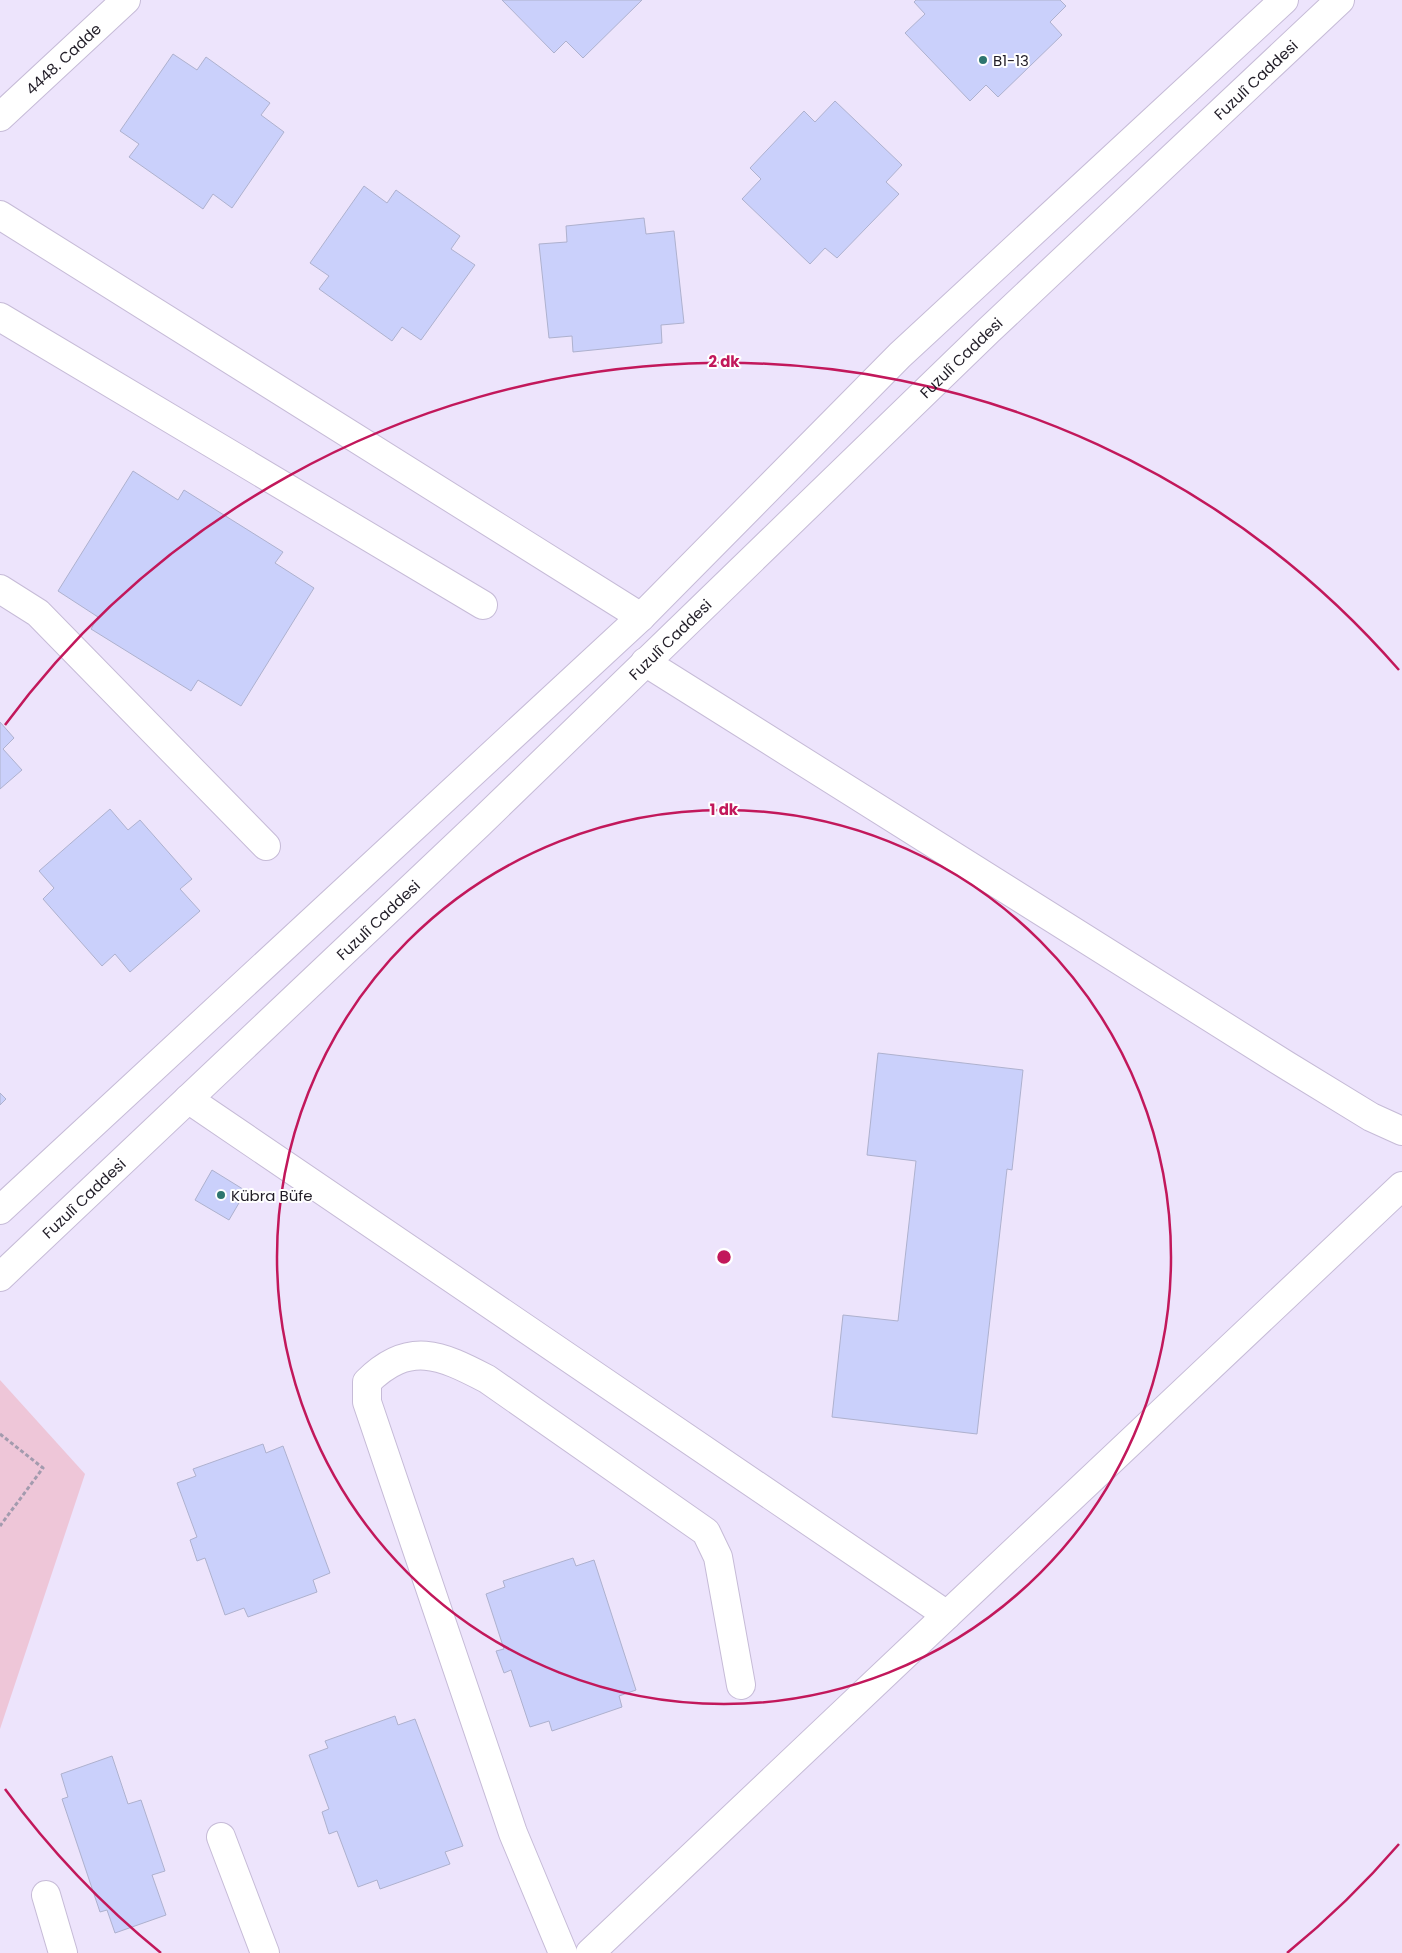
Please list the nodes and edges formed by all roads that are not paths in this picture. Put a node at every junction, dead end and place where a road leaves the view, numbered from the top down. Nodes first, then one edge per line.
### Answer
1 (126, 0) edge
2 (1284, 0) edge
3 (1340, 0) edge
4 (0, 117) edge
5 (0, 216) edge
6 (0, 317) edge
7 (0, 589) edge
8 (482, 605) dead end
9 (641, 617) junction
10 (645, 662) junction
11 (266, 846) dead end
12 (188, 1099) junction
13 (1402, 1132) edge
14 (1402, 1186) edge
15 (0, 1210) edge
16 (0, 1277) edge
17 (947, 1615) junction
18 (741, 1685) dead end
19 (221, 1837) dead end
20 (46, 1895) dead end
21 (63, 1953) edge
22 (265, 1953) edge
23 (563, 1953) edge
24 (590, 1953) edge

1 - 4 street, 4448. Cadde
2 - 9 street
3 - 10 street, Fuzulî Caddesi
5 - 9 street
6 - 8 street
7 - 11 street
9 - 15 street
10 - 12 street, Fuzulî Caddesi
10 - 13 street
12 - 16 street, Fuzulî Caddesi
12 - 17 street
14 - 17 street
17 - 24 street
18 - 23 street
19 - 22 street
20 - 21 street

